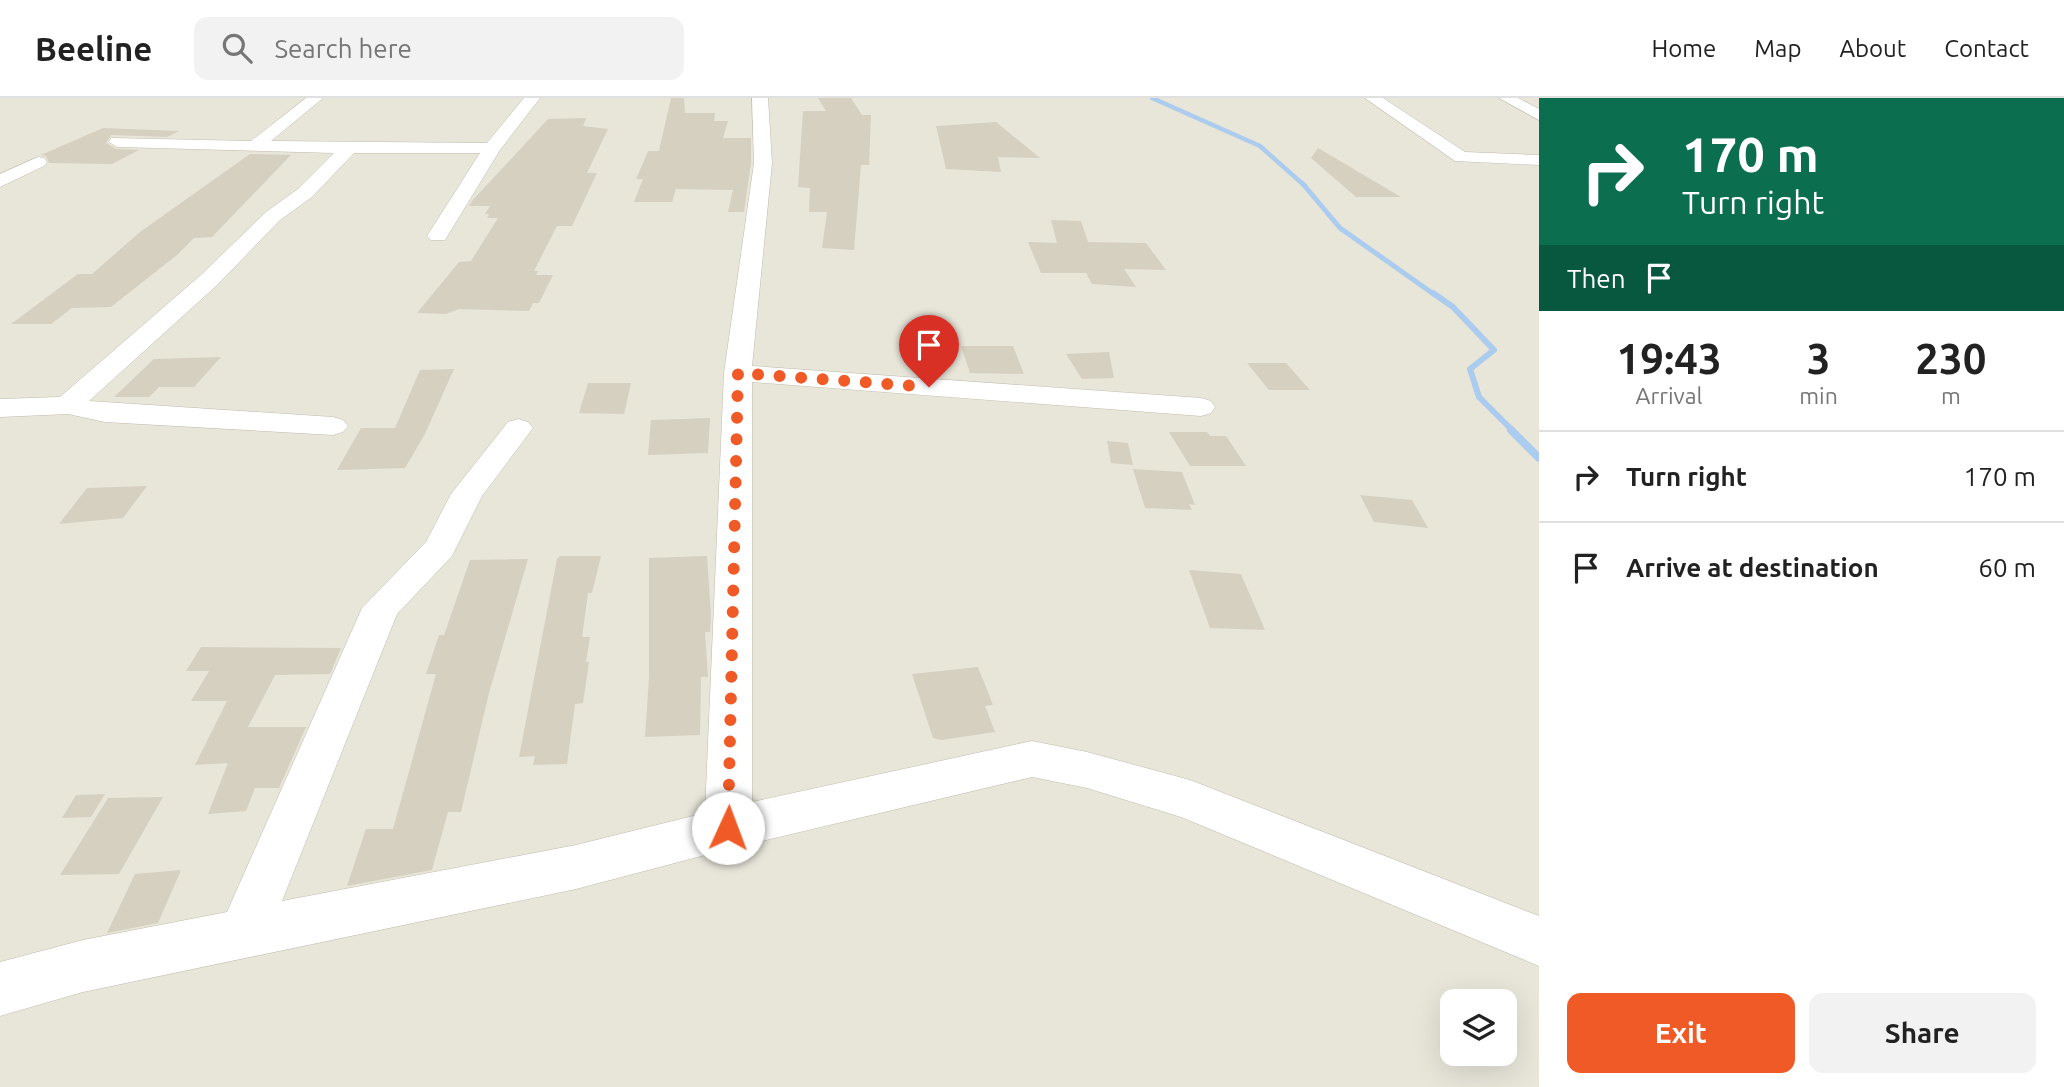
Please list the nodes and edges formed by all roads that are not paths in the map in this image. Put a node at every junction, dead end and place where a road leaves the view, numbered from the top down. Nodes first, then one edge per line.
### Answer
1 (315, 98) edge
2 (532, 98) edge
3 (760, 98) edge
4 (1373, 98) edge
5 (1507, 98) edge
6 (1536, 111) edge
7 (117, 142) dead end
8 (255, 146) junction
9 (349, 148) junction
10 (492, 148) junction
11 (1539, 160) edge
12 (38, 162) dead end
13 (0, 181) edge
14 (438, 236) dead end
15 (738, 373) junction
16 (68, 405) junction
17 (1201, 407) dead end
18 (0, 408) edge
19 (333, 426) dead end
20 (518, 429) dead end
21 (728, 828) junction
22 (243, 934) junction
23 (1539, 941) edge
24 (0, 989) edge

1 - 8 street
2 - 10 street
3 - 15 street
4 - 11 street
5 - 6 street
7 - 8 street
8 - 9 street
9 - 10 street
9 - 16 street
10 - 14 street
12 - 13 street
15 - 17 street
15 - 21 street
16 - 18 street
16 - 19 street
20 - 22 street
21 - 22 street
21 - 23 street
22 - 24 street

